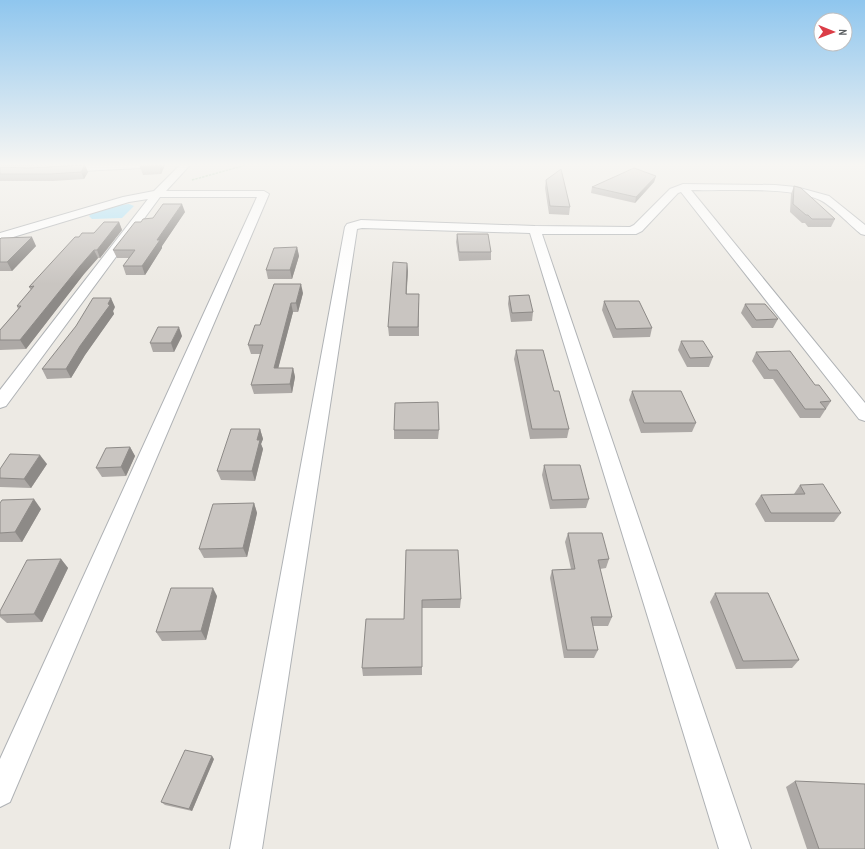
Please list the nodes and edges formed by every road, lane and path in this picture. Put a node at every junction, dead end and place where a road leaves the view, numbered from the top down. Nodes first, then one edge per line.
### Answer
1 (108, 205) edge
2 (149, 205) edge
3 (259, 205) edge
4 (661, 205) edge
5 (697, 205) edge
6 (835, 205) edge
7 (536, 230) junction
8 (865, 231) edge
9 (0, 237) edge
10 (0, 402) edge
11 (865, 415) edge
12 (0, 792) edge
13 (246, 849) edge
14 (734, 849) edge

1 - 9 street
2 - 10 street
3 - 12 street
4 - 7 street
5 - 11 street
6 - 8 street
7 - 13 street
7 - 14 street

